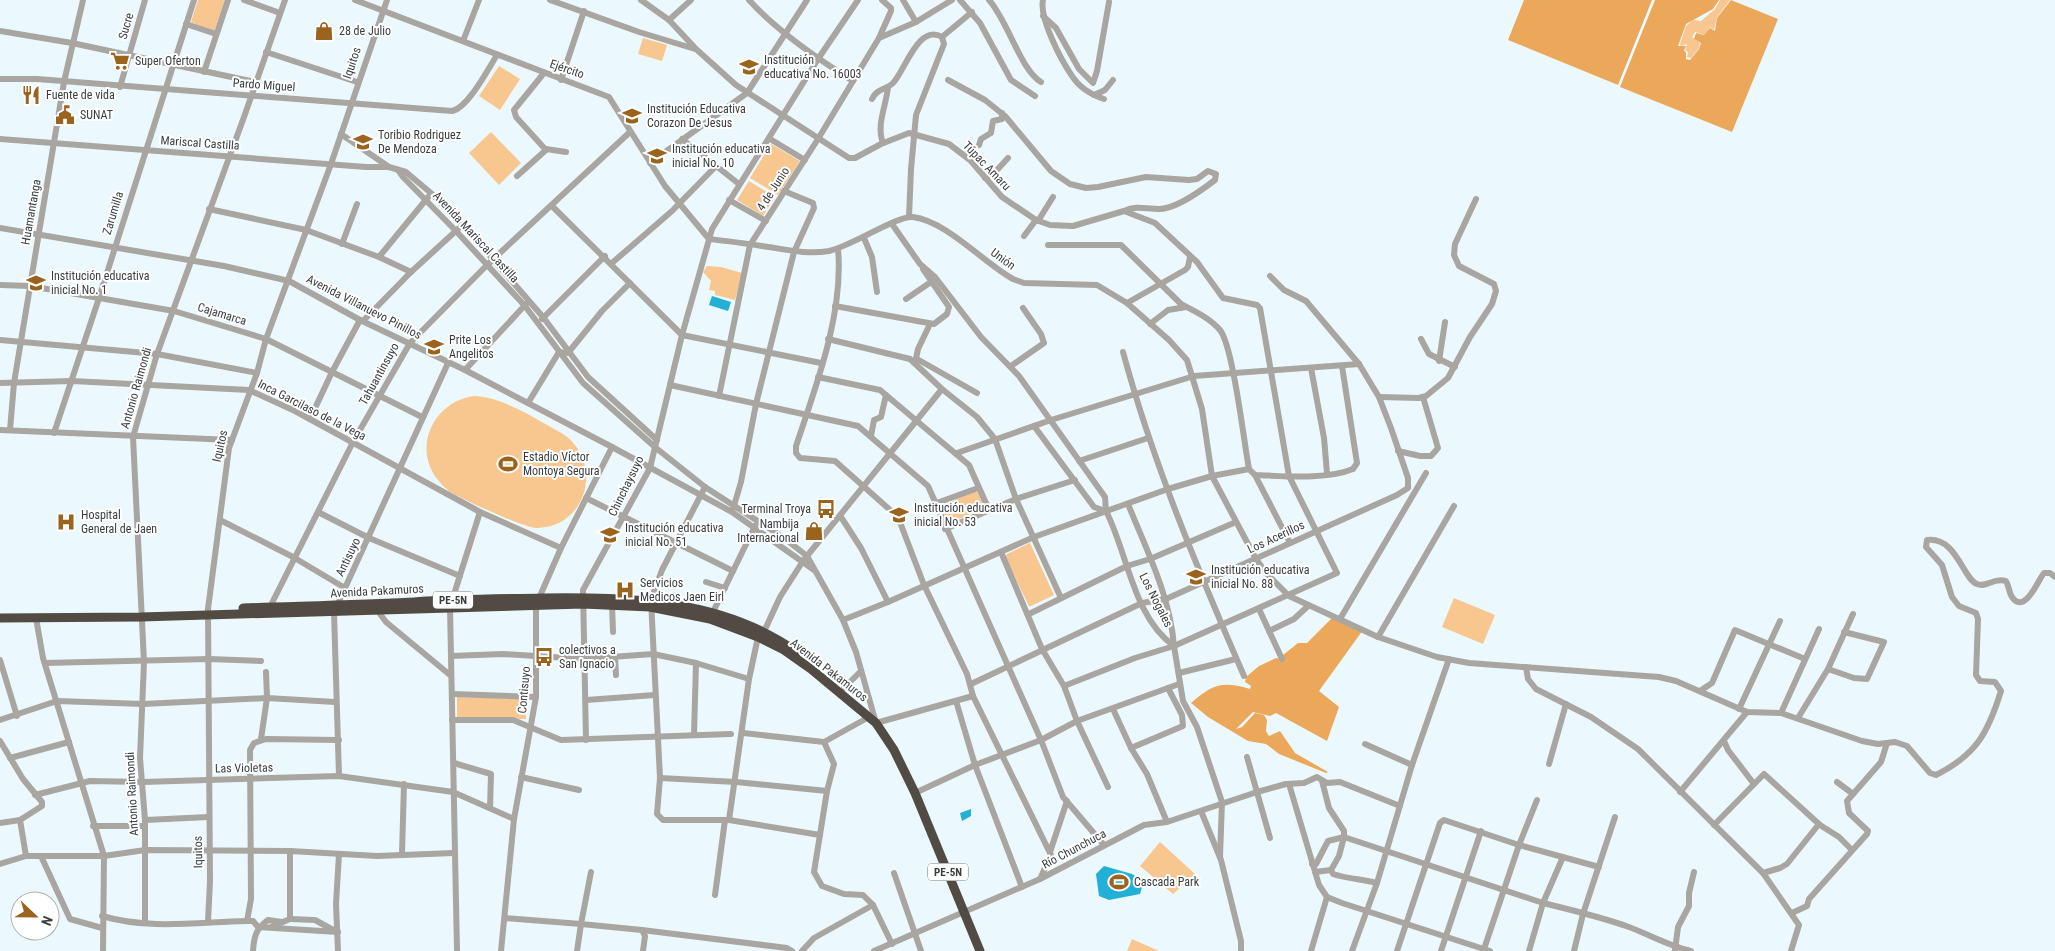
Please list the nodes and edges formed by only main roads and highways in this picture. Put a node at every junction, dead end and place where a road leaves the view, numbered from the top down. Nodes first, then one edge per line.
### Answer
1 (583, 601) junction
2 (651, 603) junction
3 (451, 604) junction
4 (336, 609) junction
5 (0, 612) edge
6 (208, 612) junction
7 (140, 614) junction
8 (0, 618) edge
9 (980, 951) edge

1 - 2 highway, Avenida Pakamuros / PE-5N
1 - 2 highway, Avenida Pakamuros / PE-5N
1 - 3 highway, Avenida Pakamuros / PE-5N
2 - 9 highway, Avenida Pakamuros / PE-5N
3 - 4 highway, Avenida Pakamuros / PE-5N
3 - 4 highway, Avenida Pakamuros / PE-5N
4 - 6 highway, Avenida Pakamuros / PE-5N
4 - 6 highway, Avenida Pakamuros / PE-5N
5 - 7 highway, Avenida Pakamuros / PE-5N
6 - 7 highway, Avenida Pakamuros / PE-5N
7 - 8 highway, Avenida Pakamuros / PE-5N

